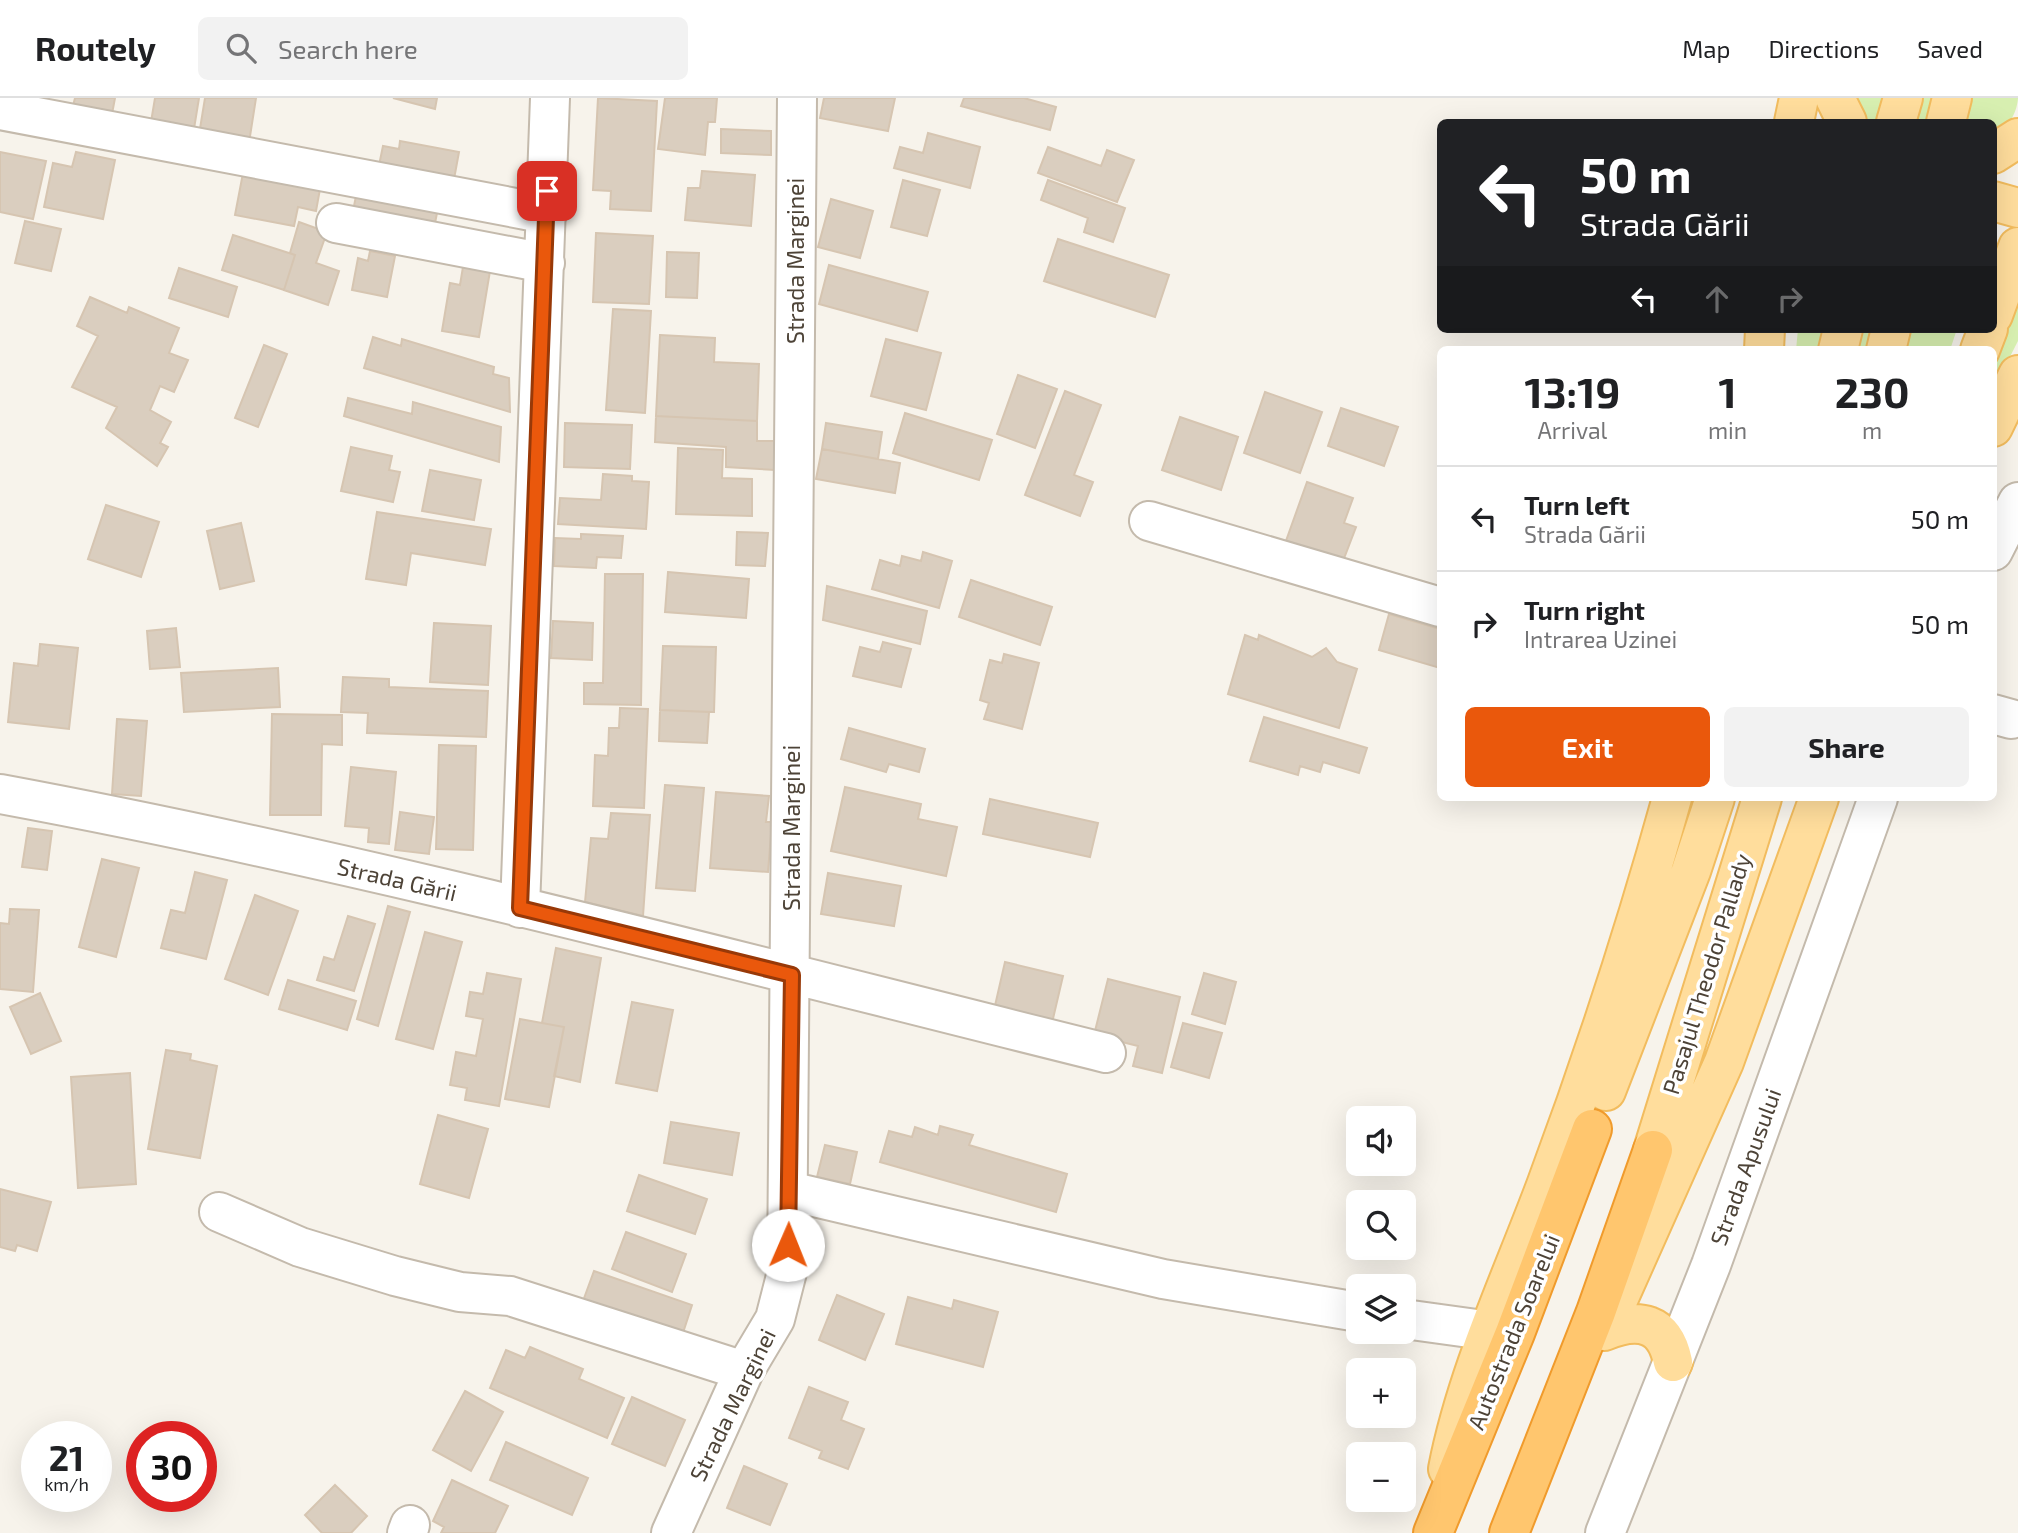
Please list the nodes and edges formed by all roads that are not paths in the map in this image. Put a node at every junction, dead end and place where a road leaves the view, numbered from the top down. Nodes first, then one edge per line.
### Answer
1 (550, 98) edge
2 (797, 98) edge
3 (1799, 98) edge
4 (1835, 98) edge
5 (1903, 98) edge
6 (1952, 98) edge
7 (0, 110) edge
8 (1795, 119) edge
9 (1846, 119) edge
10 (1897, 119) edge
11 (1946, 119) edge
12 (2018, 138) edge
13 (1997, 151) edge
14 (1997, 202) edge
15 (2018, 208) edge
16 (547, 214) junction
17 (336, 223) dead end
18 (2018, 247) edge
19 (545, 263) junction
20 (1997, 303) edge
21 (2018, 375) edge
22 (1997, 419) edge
23 (2018, 502) edge
24 (1149, 521) dead end
25 (1997, 543) edge
26 (1437, 606) edge
27 (0, 794) edge
28 (1671, 801) edge
29 (1713, 801) edge
30 (1761, 801) edge
31 (1818, 801) edge
32 (1877, 801) edge
33 (520, 908) junction
34 (792, 975) junction
35 (1106, 1053) dead end
36 (1592, 1129) joint
37 (1653, 1150) joint
38 (789, 1191) junction
39 (219, 1212) dead end
40 (1346, 1310) edge
41 (1416, 1321) edge
42 (1491, 1331) junction
43 (1604, 1331) junction
44 (1673, 1362) junction
45 (744, 1371) junction
46 (1552, 1428) junction
47 (1435, 1528) edge
48 (671, 1533) edge
49 (1509, 1533) edge
50 (1605, 1533) edge

1 - 16 street
2 - 34 street, Strada Marginei
3 - 8 main road
4 - 9 main road
5 - 10 main road
6 - 11 main road
7 - 16 street
12 - 13 main road
14 - 15 main road
16 - 19 street
17 - 19 street
18 - 20 main road
19 - 33 street
21 - 22 main road
23 - 25 street
24 - 26 street
27 - 33 street, Strada Gării
28 - 42 main road
29 - 36 main road, Pasajul Theodor Pallady
30 - 37 main road, Pasajul Theodor Pallady
31 - 43 main road
32 - 44 street, Strada Apusului
33 - 34 street, Strada Gării
34 - 35 street, Strada Gării
34 - 38 street, Strada Marginei
36 - 47 highway, Autostrada Soarelui
37 - 46 highway
38 - 40 street
38 - 45 street, Strada Marginei
39 - 45 street
41 - 42 street
42 - 47 main road
43 - 44 main road
43 - 46 main road
44 - 50 street, Strada Apusului
45 - 48 street, Strada Marginei
46 - 49 highway

